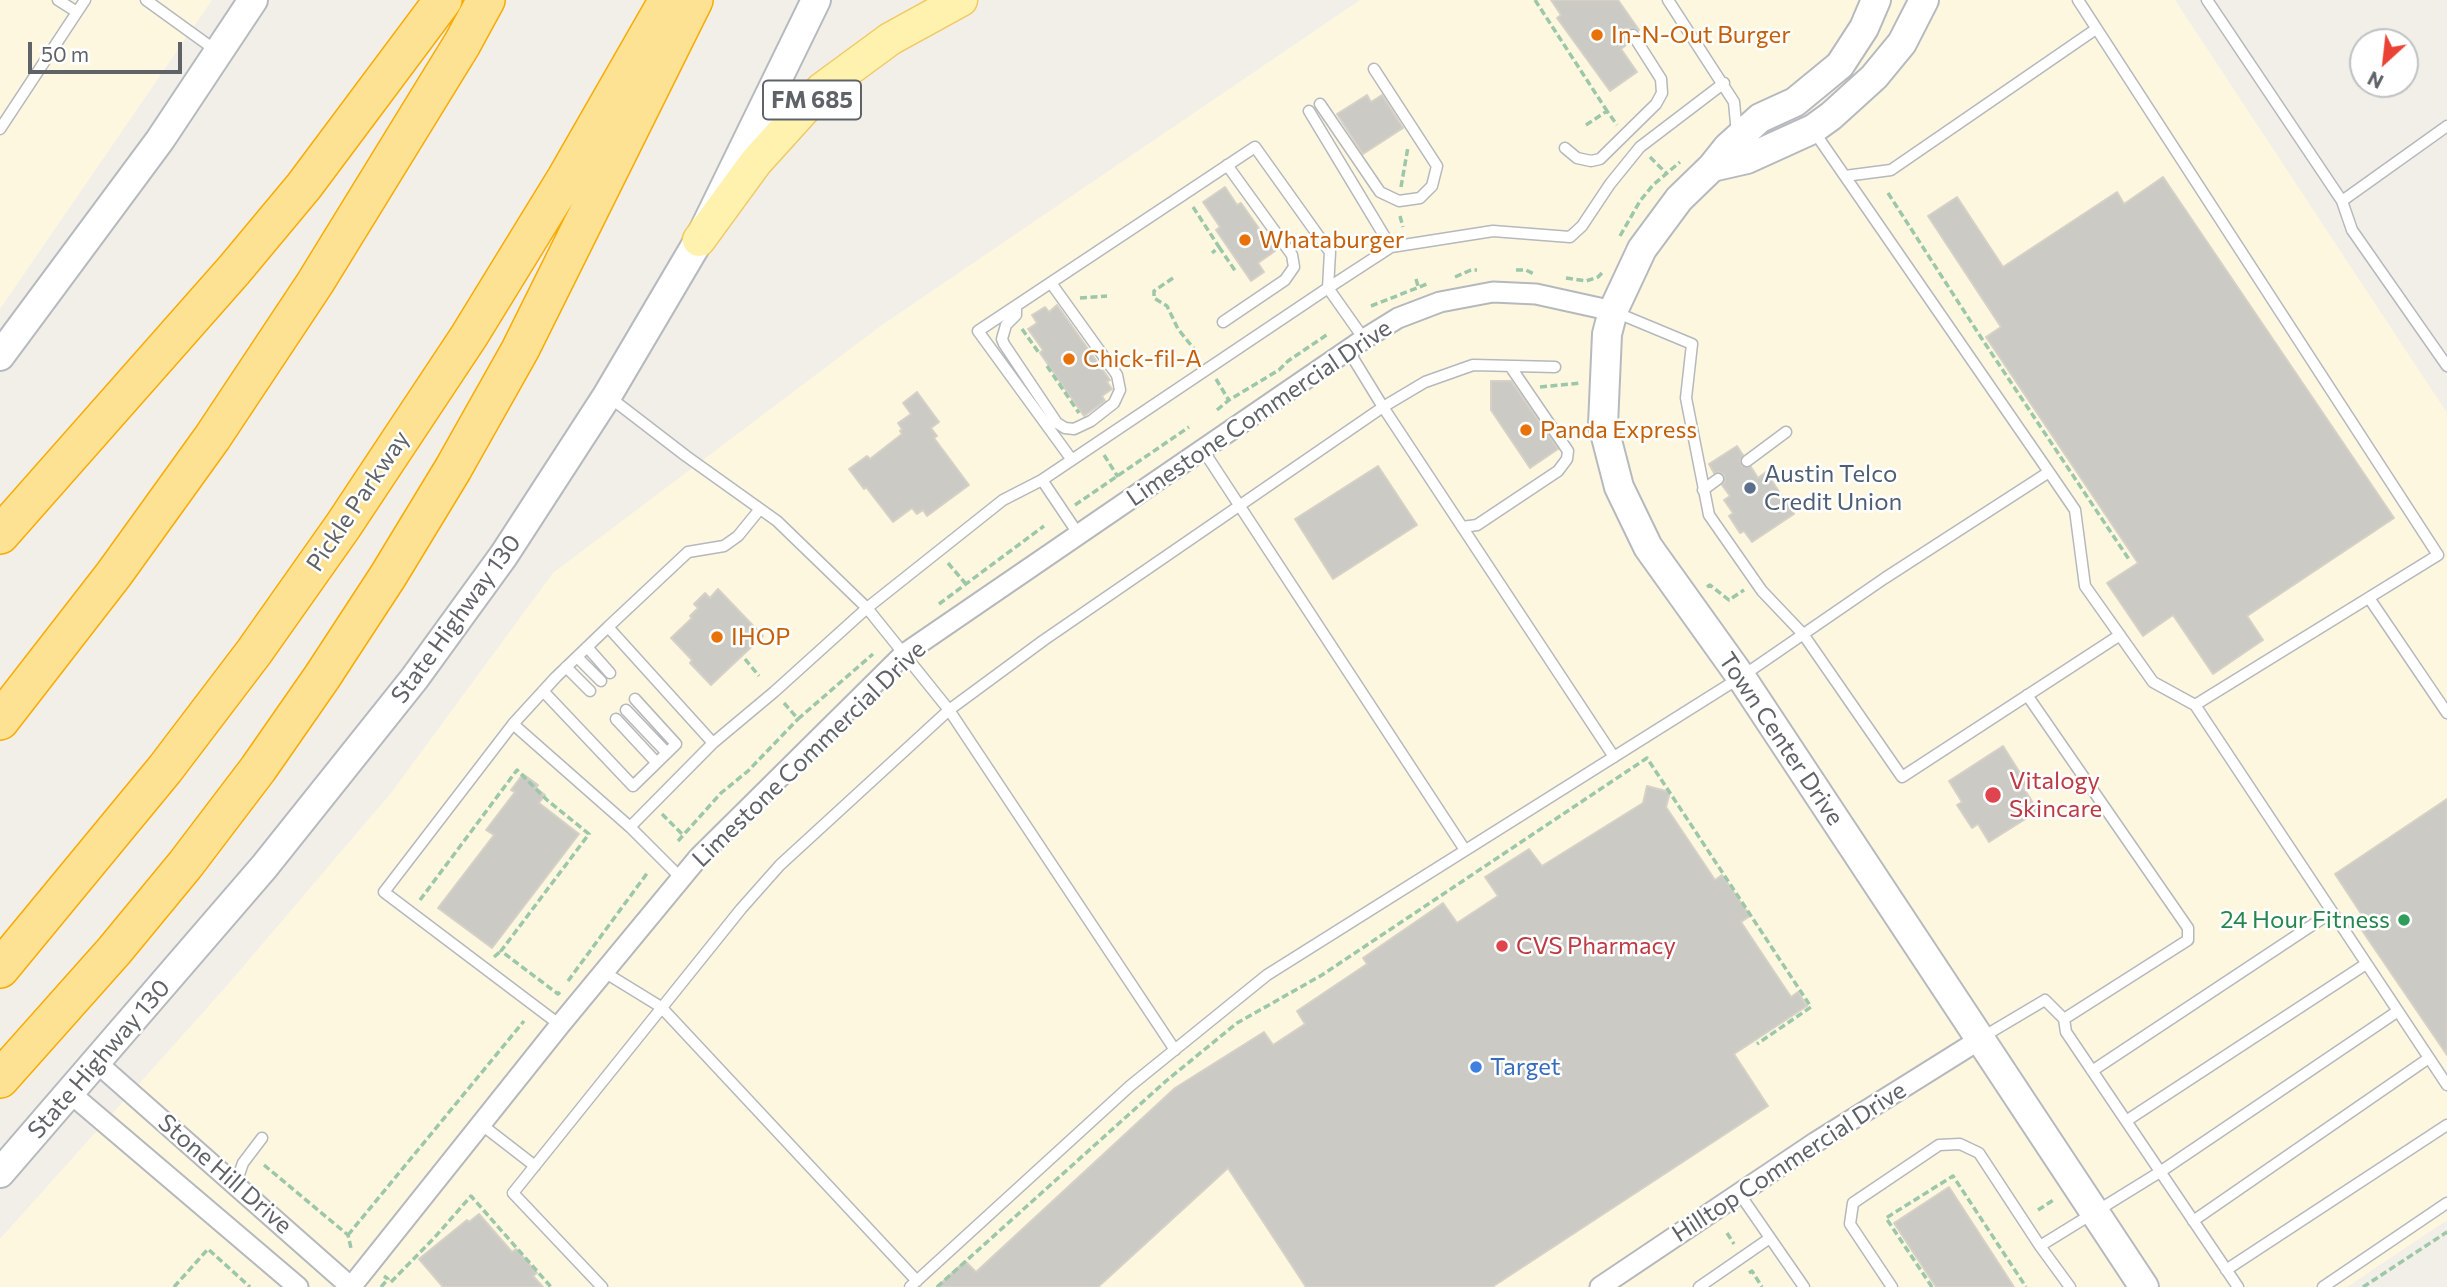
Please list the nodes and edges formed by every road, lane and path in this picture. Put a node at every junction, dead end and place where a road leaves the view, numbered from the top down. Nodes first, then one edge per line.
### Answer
1 (58, 0) edge
2 (85, 0) edge
3 (146, 0) edge
4 (253, 0) edge
5 (443, 0) edge
6 (486, 0) edge
7 (668, 0) edge
8 (694, 0) edge
9 (816, 0) edge
10 (961, 0) edge
11 (1535, 0) edge
12 (1668, 0) edge
13 (1876, 0) edge
14 (1924, 0) edge
15 (2078, 0) edge
16 (2207, 0) edge
17 (77, 12) junction
18 (2096, 29) junction
19 (1633, 35) dead end
20 (218, 52) junction
21 (1374, 69) dead end
22 (1724, 83) junction
23 (1734, 102) junction
24 (1795, 102) junction
25 (1320, 104) dead end
26 (1309, 111) dead end
27 (1607, 111) junction
28 (1760, 118) junction
29 (1586, 125) dead end
30 (2447, 126) edge
31 (1619, 127) dead end
32 (0, 129) edge
33 (1813, 129) junction
34 (1738, 138) junction
35 (1565, 148) dead end
36 (1649, 156) dead end
37 (1700, 162) junction
38 (1227, 165) junction
39 (1666, 173) junction
40 (1845, 176) junction
41 (1394, 181) dead end
42 (1401, 189) dead end
43 (1888, 193) dead end
44 (2342, 201) junction
45 (1193, 207) dead end
46 (699, 240) junction
47 (1617, 242) dead end
48 (1219, 247) junction
49 (1391, 247) junction
50 (1212, 253) dead end
51 (1609, 268) dead end
52 (1516, 270) dead end
53 (1236, 271) dead end
54 (1535, 274) dead end
55 (1173, 278) dead end
56 (1560, 278) dead end
57 (1416, 279) dead end
58 (1051, 283) junction
59 (1419, 286) dead end
60 (1328, 288) junction
61 (1016, 306) junction
62 (1613, 311) junction
63 (1026, 321) dead end
64 (1223, 322) dead end
65 (1328, 334) dead end
66 (1356, 345) junction
67 (1039, 353) dead end
68 (1199, 355) dead end
69 (0, 356) edge
70 (1048, 366) dead end
71 (1510, 366) junction
72 (2447, 366) edge
73 (1555, 367) dead end
74 (1214, 377) dead end
75 (1583, 383) dead end
76 (1060, 385) dead end
77 (1528, 391) junction
78 (607, 396) junction
79 (1229, 400) junction
80 (1382, 407) junction
81 (1217, 410) dead end
82 (1189, 428) dead end
83 (1786, 432) dead end
84 (1203, 450) junction
85 (1072, 460) junction
86 (1747, 461) dead end
87 (2049, 472) junction
88 (1042, 480) junction
89 (1718, 480) dead end
90 (1703, 490) junction
91 (1075, 505) dead end
92 (1238, 506) junction
93 (760, 509) junction
94 (1044, 526) dead end
95 (1462, 527) junction
96 (1079, 534) junction
97 (0, 535) edge
98 (2130, 561) dead end
99 (948, 563) dead end
100 (965, 583) junction
101 (1707, 587) dead end
102 (1744, 590) dead end
103 (2369, 598) junction
104 (867, 608) junction
105 (933, 608) dead end
106 (608, 627) junction
107 (1803, 634) junction
108 (2120, 635) junction
109 (587, 647) junction
110 (873, 654) dead end
111 (904, 654) junction
112 (577, 656) junction
113 (745, 659) dead end
114 (566, 667) junction
115 (610, 673) dead end
116 (759, 676) dead end
117 (1741, 677) junction
118 (601, 681) dead end
119 (543, 691) junction
120 (590, 691) dead end
121 (2027, 695) junction
122 (635, 699) dead end
123 (780, 699) dead end
124 (2195, 705) junction
125 (626, 710) dead end
126 (949, 710) junction
127 (2447, 713) edge
128 (616, 719) dead end
129 (798, 719) junction
130 (0, 721) edge
131 (513, 724) junction
132 (713, 743) junction
133 (667, 753) junction
134 (1614, 757) junction
135 (656, 762) junction
136 (661, 812) dead end
137 (630, 827) junction
138 (683, 835) junction
139 (678, 841) dead end
140 (1465, 850) junction
141 (648, 872) dead end
142 (681, 878) junction
143 (419, 901) dead end
144 (2332, 912) junction
145 (485, 950) dead end
146 (501, 951) junction
147 (2366, 964) junction
148 (0, 969) edge
149 (604, 972) junction
150 (662, 1007) junction
151 (2398, 1011) junction
152 (2064, 1019) junction
153 (524, 1021) dead end
154 (560, 1025) junction
155 (1979, 1040) junction
156 (1757, 1044) dead end
157 (1175, 1050) junction
158 (2429, 1058) junction
159 (96, 1062) junction
160 (2092, 1071) junction
161 (0, 1079) edge
162 (2447, 1085) edge
163 (70, 1093) junction
164 (2126, 1121) junction
165 (482, 1125) junction
166 (2447, 1125) edge
167 (262, 1138) dead end
168 (264, 1165) dead end
169 (535, 1166) junction
170 (2160, 1172) junction
171 (0, 1173) edge
172 (236, 1183) junction
173 (1739, 1194) junction
174 (2055, 1199) dead end
175 (2447, 1203) edge
176 (2038, 1210) dead end
177 (2094, 1213) junction
178 (2193, 1221) junction
179 (2447, 1231) edge
180 (1727, 1233) dead end
181 (348, 1235) junction
182 (1770, 1238) junction
183 (1735, 1246) dead end
184 (2040, 1247) junction
185 (351, 1248) junction
186 (358, 1254) dead end
187 (345, 1255) dead end
188 (2226, 1270) junction
189 (1752, 1271) dead end
190 (383, 1275) dead end
191 (389, 1281) junction
192 (914, 1284) edge
193 (174, 1287) edge
194 (250, 1287) edge
195 (299, 1287) edge
196 (351, 1287) edge
197 (381, 1287) edge
198 (395, 1287) edge
199 (551, 1287) edge
200 (602, 1287) edge
201 (937, 1287) edge
202 (1600, 1287) edge
203 (1699, 1287) edge
204 (1762, 1287) edge
205 (1804, 1287) edge
206 (1892, 1287) edge
207 (1931, 1287) edge
208 (2026, 1287) edge
209 (2070, 1287) edge
210 (2144, 1287) edge
211 (2238, 1287) edge
212 (2323, 1287) edge
213 (2363, 1287) edge

1 - 17 lane
2 - 17 lane
3 - 20 lane
4 - 20 street
5 - 97 highway
6 - 130 highway
7 - 148 highway, Pickle Parkway
8 - 161 highway
9 - 46 street, State Highway 130
10 - 46 main road, FM 685
11 - 27 path
12 - 22 lane
13 - 24 street, Town Center Drive
14 - 33 street, Town Center Drive
15 - 18 lane
16 - 44 lane
17 - 32 lane
18 - 40 lane
18 - 103 lane
19 - 35 lane
20 - 69 street
21 - 25 lane
22 - 23 lane
22 - 49 lane
23 - 28 lane
23 - 34 lane
24 - 28 street, Town Center Drive
24 - 33 street
26 - 49 lane
27 - 29 path
27 - 31 path
28 - 34 street, Town Center Drive
30 - 44 lane
33 - 37 street, Town Center Drive
33 - 40 lane
34 - 37 street, Town Center Drive
36 - 39 path
37 - 39 path
37 - 62 street, Town Center Drive
38 - 58 lane
38 - 60 lane
38 - 64 lane
39 - 47 path
40 - 87 lane
41 - 42 path
43 - 98 path
44 - 72 lane
45 - 48 path
46 - 78 street, State Highway 130 / FM 685
48 - 50 path
48 - 53 path
49 - 60 lane
51 - 56 path
52 - 54 path
55 - 68 path
57 - 59 path
58 - 61 lane
58 - 61 lane
60 - 66 lane
60 - 85 lane
61 - 85 lane
62 - 66 street, Limestone Commercial Drive
62 - 90 lane
62 - 117 street, Town Center Drive
63 - 67 path
65 - 79 path
66 - 80 lane
66 - 84 street, Limestone Commercial Drive
70 - 76 path
71 - 73 lane
71 - 77 lane
71 - 80 lane
74 - 79 path
75 - 77 path
77 - 95 lane
78 - 93 lane
78 - 159 street, State Highway 130 / FM 685
79 - 81 path
80 - 92 lane
80 - 95 lane
82 - 91 path
83 - 86 lane
84 - 92 lane
84 - 96 street, Limestone Commercial Drive
85 - 88 lane
87 - 107 lane
87 - 108 lane
88 - 96 lane
88 - 104 lane
89 - 90 lane
90 - 107 lane
92 - 126 lane
92 - 140 lane
93 - 104 lane
93 - 106 lane
94 - 100 path
95 - 134 lane
96 - 111 street, Limestone Commercial Drive
99 - 100 path
100 - 105 path
101 - 102 path
103 - 124 lane
103 - 127 lane
104 - 111 lane
104 - 132 lane
106 - 109 lane
106 - 132 lane
107 - 117 lane
107 - 121 lane
108 - 121 lane
108 - 124 lane
109 - 112 lane
109 - 115 lane
110 - 129 path
111 - 126 lane
111 - 142 street, Limestone Commercial Drive
112 - 114 lane
112 - 118 lane
113 - 116 path
114 - 119 lane
114 - 120 lane
117 - 134 lane
117 - 155 street, Town Center Drive
119 - 131 lane
119 - 135 lane
121 - 152 lane
122 - 133 lane
123 - 129 path
124 - 144 lane
125 - 133 lane
126 - 150 lane
126 - 157 lane
128 - 135 lane
129 - 138 path
131 - 137 lane
131 - 154 lane
132 - 137 lane
133 - 135 lane
134 - 140 lane
136 - 138 path
137 - 142 lane
138 - 139 path
140 - 157 lane
141 - 146 path
142 - 149 street, Limestone Commercial Drive
143 - 146 path
144 - 147 lane
144 - 160 lane
145 - 146 path
147 - 151 lane
147 - 164 lane
149 - 150 lane
149 - 154 street, Limestone Commercial Drive
150 - 169 lane
150 - 192 lane
151 - 158 lane
151 - 170 lane
152 - 155 lane
152 - 160 lane
153 - 181 path
154 - 165 street, Limestone Commercial Drive
155 - 173 street, Hilltop Commercial Drive
155 - 177 street, Town Center Drive
156 - 201 path
157 - 192 lane
158 - 162 lane
158 - 178 lane
159 - 163 street, State Highway 130 / FM 685
159 - 172 street, Stone Hill Drive
160 - 164 lane
163 - 171 street, State Highway 130 / FM 685
163 - 195 street, Stone Hill Drive
164 - 170 lane
165 - 169 lane
165 - 196 street, Limestone Commercial Drive
166 - 188 lane
167 - 172 lane
168 - 181 path
169 - 200 lane
170 - 177 lane
170 - 178 lane
172 - 196 street, Stone Hill Drive
173 - 182 lane
173 - 202 street, Hilltop Commercial Drive
174 - 176 path
175 - 212 lane
177 - 184 lane
177 - 210 street, Town Center Drive
178 - 188 lane
179 - 213 path
180 - 183 path
181 - 185 path
182 - 203 lane
182 - 205 lane
184 - 206 lane
184 - 209 lane
185 - 186 path
185 - 187 path
188 - 211 lane
189 - 204 path
190 - 191 path
191 - 197 path
191 - 198 path
191 - 199 path
193 - 194 path
207 - 208 path

